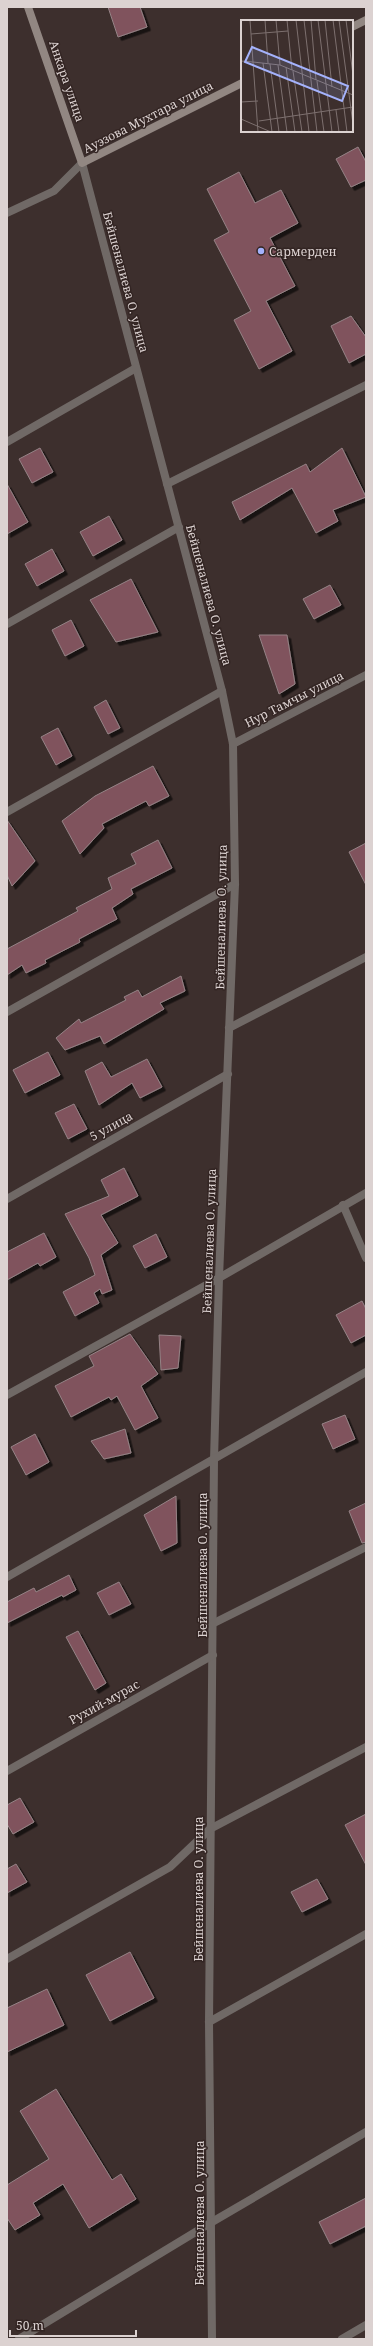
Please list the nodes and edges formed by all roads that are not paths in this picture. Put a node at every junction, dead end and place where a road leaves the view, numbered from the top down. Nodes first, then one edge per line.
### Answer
1 (28, 7) edge
2 (366, 20) edge
3 (353, 26) edge
4 (241, 84) edge
5 (82, 163) junction
6 (7, 214) edge
7 (136, 368) junction
8 (366, 385) edge
9 (7, 442) edge
10 (167, 484) junction
11 (179, 527) junction
12 (7, 624) edge
13 (366, 675) edge
14 (222, 691) junction
15 (233, 744) junction
16 (7, 812) edge
17 (235, 884) junction
18 (366, 957) edge
19 (7, 1012) edge
20 (229, 1028) junction
21 (228, 1074) junction
22 (366, 1193) edge
23 (7, 1199) edge
24 (343, 1206) junction
25 (366, 1258) edge
26 (219, 1278) junction
27 (366, 1372) edge
28 (7, 1395) edge
29 (214, 1460) junction
30 (366, 1547) edge
31 (7, 1577) edge
32 (214, 1623) junction
33 (213, 1655) junction
34 (366, 1747) edge
35 (7, 1771) edge
36 (210, 1829) junction
37 (366, 1934) edge
38 (7, 1959) edge
39 (209, 2022) junction
40 (366, 2132) edge
41 (212, 2222) junction
42 (366, 2325) edge
43 (19, 2339) edge
44 (212, 2339) edge
45 (342, 2339) edge

1 - 5 main road, Анкара улица
2 - 3 main road
4 - 5 main road, Ауэзова Мухтара улица
5 - 6 street, Ауэзова Мухтара улица
5 - 7 street, Бейшеналиева О. улица
7 - 9 street
7 - 10 street, Бейшеналиева О. улица
8 - 10 street
10 - 11 street, Бейшеналиева О. улица
11 - 12 street
11 - 14 street, Бейшеналиева О. улица
13 - 15 street, Нур Тамчы улица
14 - 15 street, Бейшеналиева О. улица
14 - 16 street
15 - 17 street, Бейшеналиева О. улица
17 - 19 street
17 - 20 street, Бейшеналиева О. улица
18 - 20 street
20 - 21 street, Бейшеналиева О. улица
21 - 23 street, 5 улица
21 - 26 street, Бейшеналиева О. улица
22 - 24 street
24 - 25 street
24 - 26 street
26 - 28 street
26 - 29 street, Бейшеналиева О. улица
27 - 29 street
29 - 31 street
29 - 32 street, Бейшеналиева О. улица
30 - 32 street
32 - 33 street, Бейшеналиева О. улица
33 - 35 street, Рухий-мурас
33 - 36 street, Бейшеналиева О. улица
34 - 36 street
36 - 38 street
36 - 39 street, Бейшеналиева О. улица
37 - 39 street
39 - 41 street, Бейшеналиева О. улица
40 - 41 street
41 - 43 street
41 - 44 street, Бейшеналиева О. улица
42 - 45 street

